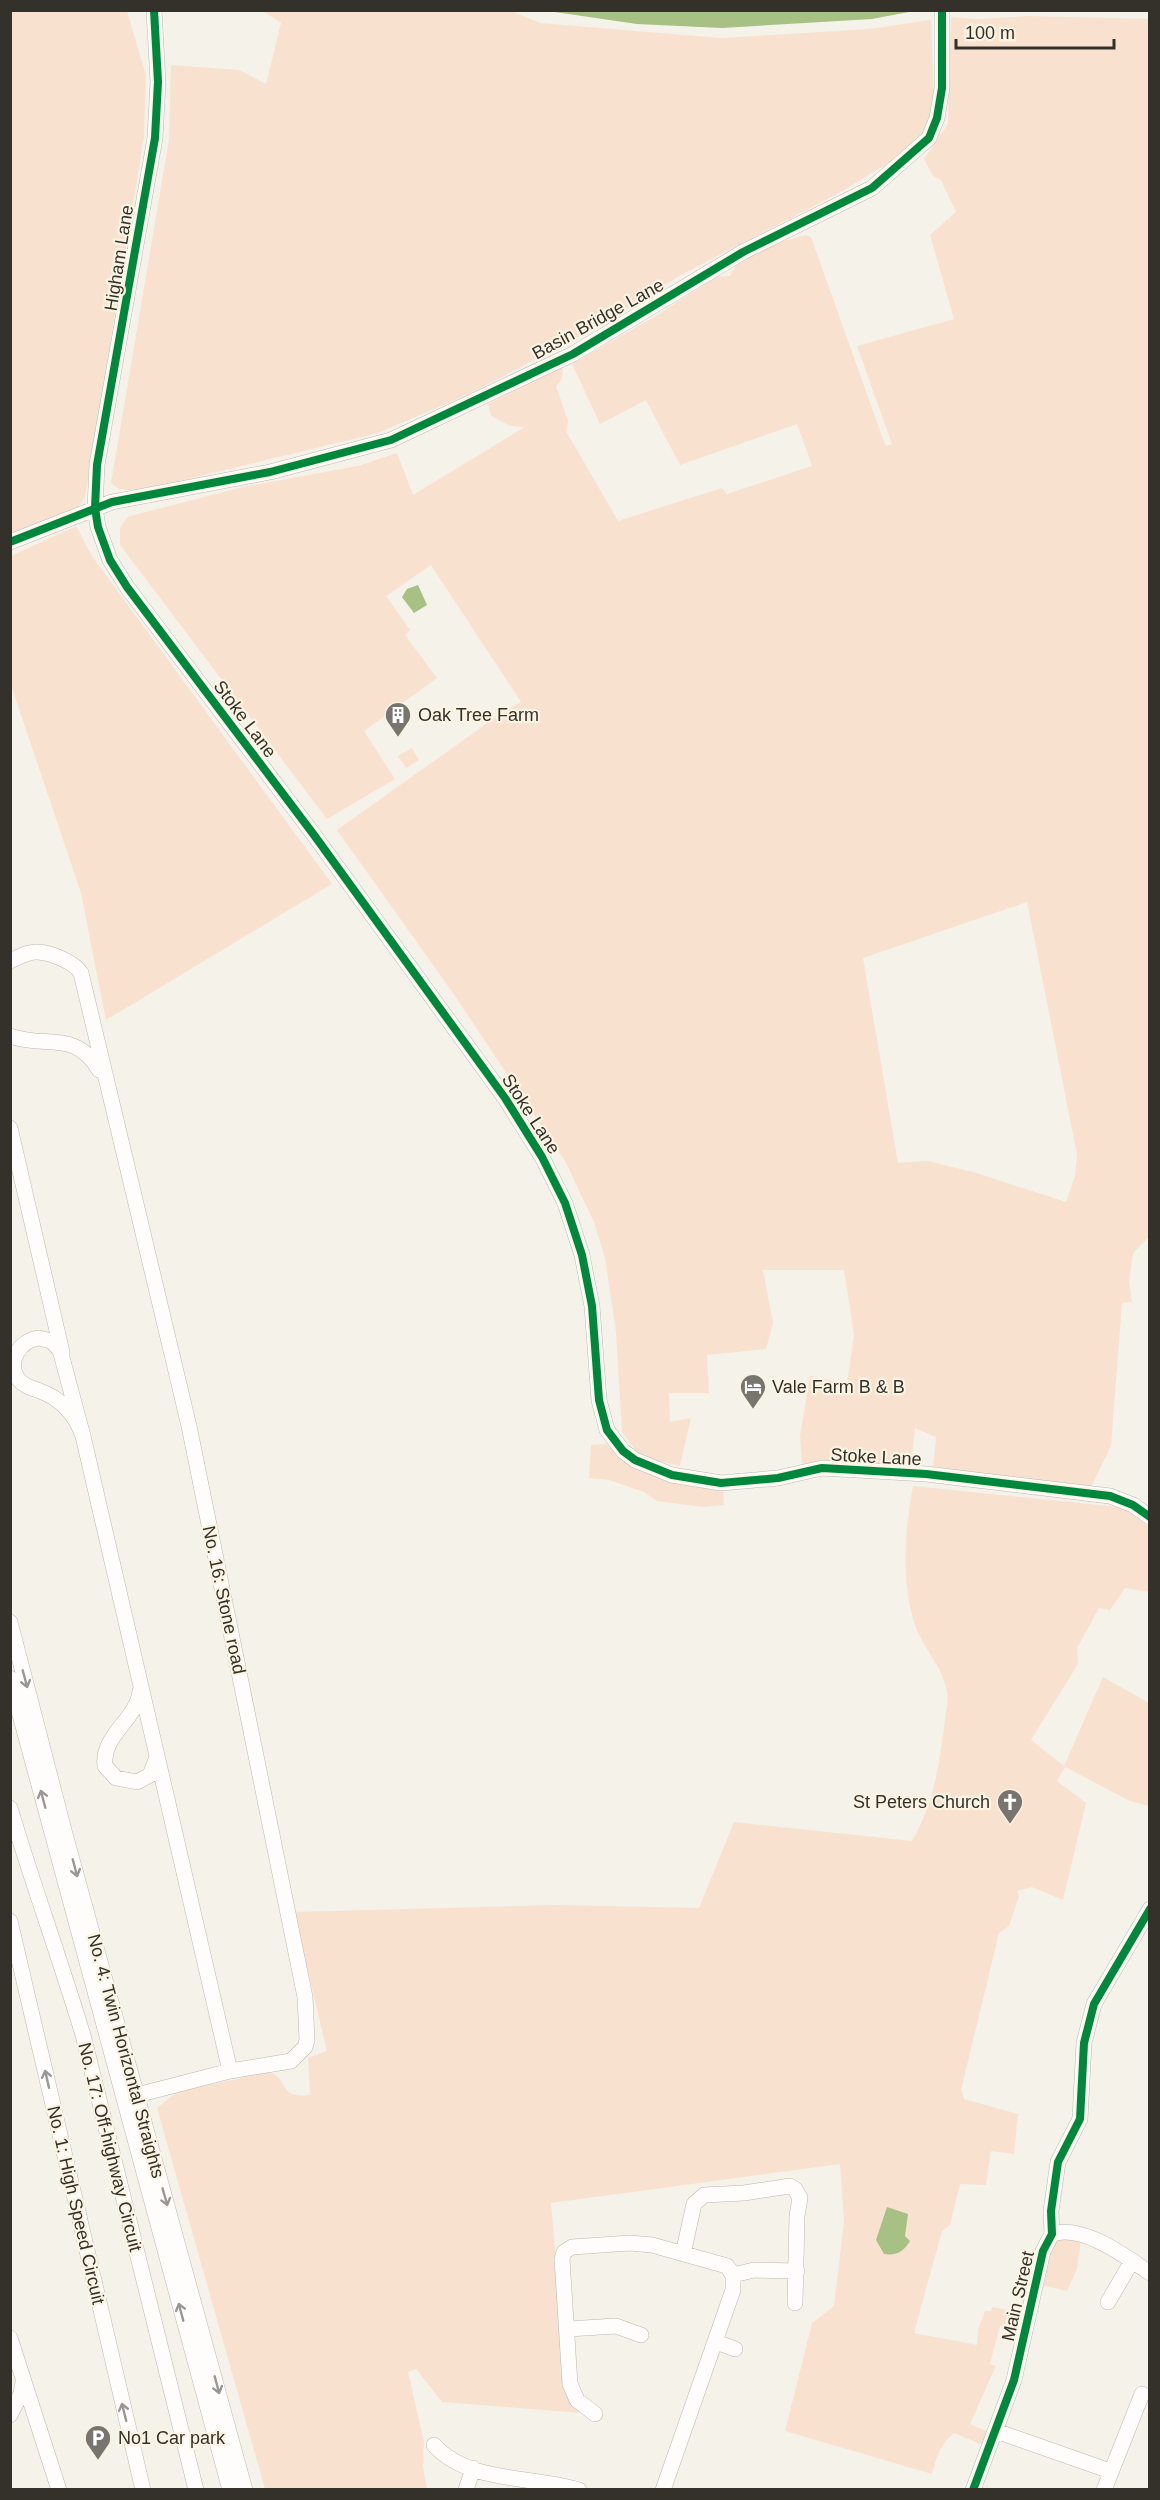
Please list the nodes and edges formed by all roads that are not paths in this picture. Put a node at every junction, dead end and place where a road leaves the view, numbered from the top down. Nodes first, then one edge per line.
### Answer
1 (154, 11) edge
2 (942, 11) edge
3 (95, 508) junction
4 (10, 542) edge
5 (10, 961) edge
6 (10, 1036) edge
7 (103, 1077) junction
8 (10, 1128) edge
9 (64, 1361) junction
10 (83, 1436) junction
11 (1149, 1517) edge
12 (10, 1622) edge
13 (135, 1661) junction
14 (10, 1678) edge
15 (157, 1757) junction
16 (10, 1808) edge
17 (1149, 1910) edge
18 (10, 1921) edge
19 (230, 2071) junction
20 (137, 2095) junction
21 (1052, 2234) junction
22 (683, 2254) junction
23 (1132, 2260) junction
24 (797, 2271) junction
25 (1149, 2273) edge
26 (733, 2275) junction
27 (1108, 2302) dead end
28 (795, 2303) dead end
29 (568, 2330) junction
30 (641, 2335) dead end
31 (10, 2338) edge
32 (716, 2342) junction
33 (735, 2349) dead end
34 (18, 2365) junction
35 (1140, 2393) edge
36 (595, 2414) dead end
37 (10, 2415) edge
38 (996, 2431) junction
39 (434, 2445) dead end
40 (473, 2468) junction
41 (1110, 2471) junction
42 (59, 2490) edge
43 (143, 2490) edge
44 (196, 2490) edge
45 (230, 2490) edge
46 (245, 2490) edge
47 (466, 2490) edge
48 (579, 2490) edge
49 (663, 2490) edge
50 (973, 2490) edge
51 (1104, 2490) edge

1 - 3 street, Higham Lane
2 - 3 street, Basin Bridge Lane
3 - 4 street, Basin Bridge Lane
3 - 11 street, Stoke Lane
5 - 7 street, No. 16: Stone road
6 - 7 street, No. 16: Stone road
7 - 19 street, No. 16: Stone road
8 - 9 street
9 - 10 street
9 - 10 street
10 - 13 street
12 -> 20 street, No. 4: Twin Horizontal Straights
13 - 15 street
13 - 15 street
45 -> 14 street, No. 4: Twin Horizontal Straights
15 - 19 street
16 - 44 street, No. 17: Off-highway Circuit
17 - 21 street, Main Street
43 -> 18 street, No. 1: High Speed Circuit
19 - 20 street, No. 16: Stone road
20 -> 46 street, No. 4: Twin Horizontal Straights
21 - 23 street
21 - 38 street, Main Street
22 - 24 street
22 - 26 street
22 - 29 street
23 - 25 street
23 - 27 street
24 - 26 street
24 - 28 street
26 - 32 street
29 - 30 street
29 - 36 street
31 - 34 street
32 - 33 street
32 - 49 street
34 - 37 street
34 - 42 street
35 - 41 street
38 - 41 street
38 - 50 street, Main Street
39 - 40 street
40 - 47 street
40 - 48 street
41 - 51 street

